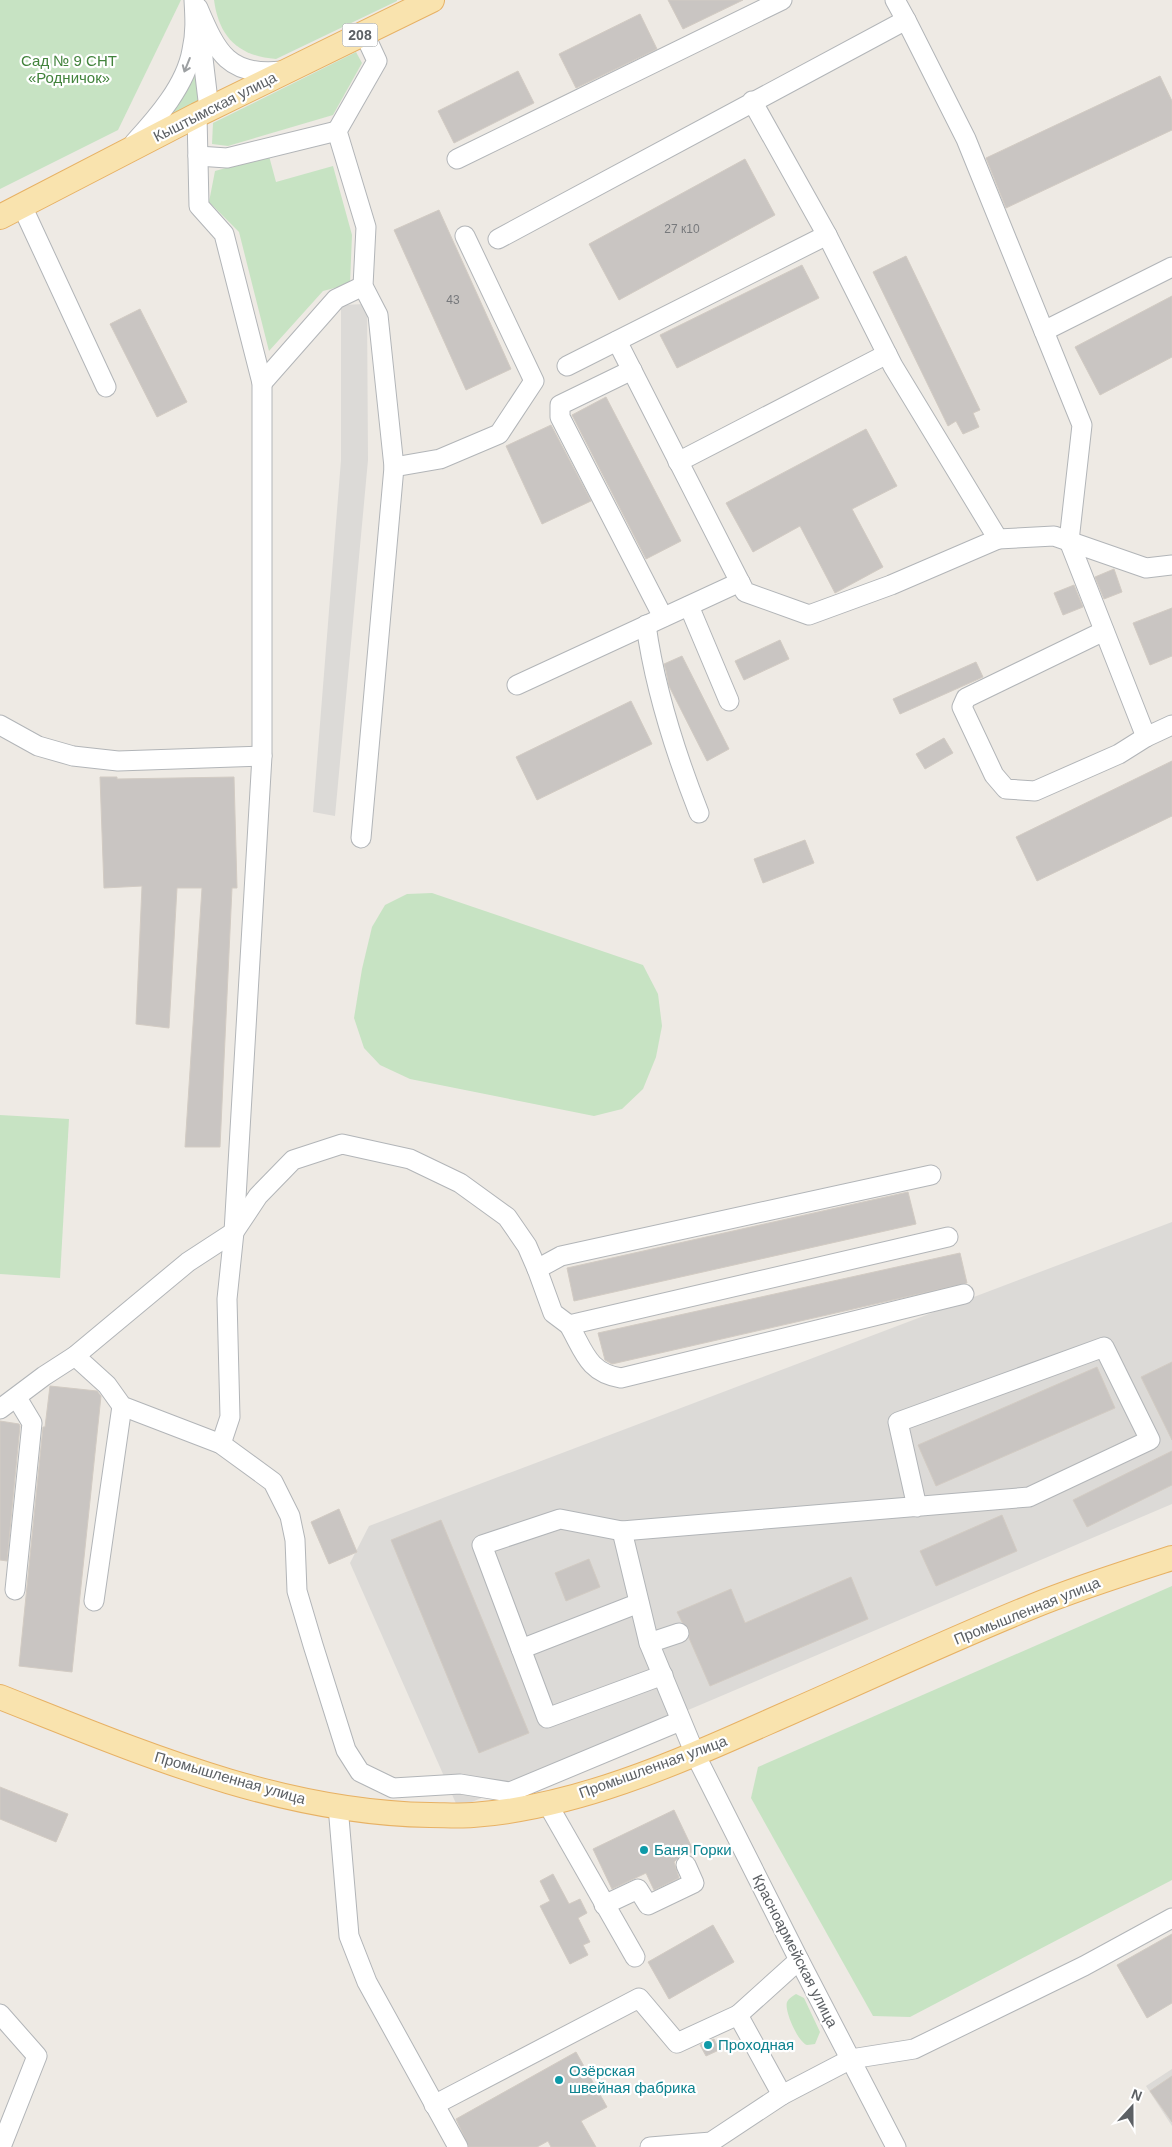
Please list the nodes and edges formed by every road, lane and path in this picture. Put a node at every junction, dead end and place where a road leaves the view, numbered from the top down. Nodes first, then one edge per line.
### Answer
1 (194, 0) edge
2 (782, 0) edge
3 (895, 0) edge
4 (417, 3) edge
5 (906, 20) junction
6 (364, 33) junction
7 (288, 70) junction
8 (752, 102) junction
9 (203, 112) junction
10 (337, 131) junction
11 (128, 150) junction
12 (198, 156) junction
13 (457, 159) dead end
14 (22, 206) junction
15 (0, 217) edge
16 (827, 235) junction
17 (466, 236) dead end
18 (498, 239) dead end
19 (1172, 267) edge
20 (362, 286) junction
21 (1044, 331) junction
22 (617, 341) junction
23 (887, 354) junction
24 (567, 366) dead end
25 (632, 370) junction
26 (262, 383) junction
27 (106, 387) dead end
28 (678, 462) junction
29 (394, 467) junction
30 (998, 539) junction
31 (1068, 541) junction
32 (1172, 565) edge
33 (740, 582) junction
34 (689, 606) junction
35 (655, 621) junction
36 (1104, 632) junction
37 (517, 685) dead end
38 (729, 701) dead end
39 (1172, 725) edge
40 (0, 726) edge
41 (1146, 737) junction
42 (262, 756) junction
43 (700, 813) dead end
44 (361, 838) dead end
45 (931, 1175) dead end
46 (234, 1232) junction
47 (948, 1237) dead end
48 (538, 1269) junction
49 (964, 1294) dead end
50 (569, 1325) junction
51 (75, 1356) junction
52 (17, 1398) junction
53 (122, 1406) junction
54 (0, 1409) edge
55 (221, 1444) junction
56 (917, 1507) junction
57 (622, 1531) junction
58 (1172, 1558) edge
59 (15, 1590) dead end
60 (94, 1601) dead end
61 (640, 1603) junction
62 (678, 1633) dead end
63 (649, 1643) junction
64 (521, 1649) junction
65 (663, 1675) junction
66 (0, 1697) edge
67 (673, 1724) dead end
68 (695, 1754) junction
69 (547, 1803) junction
70 (338, 1806) junction
71 (686, 1865) dead end
72 (604, 1905) junction
73 (1172, 1918) edge
74 (635, 1957) dead end
75 (799, 1960) junction
76 (0, 2014) edge
77 (738, 2015) junction
78 (851, 2060) junction
79 (782, 2095) junction
80 (434, 2105) junction
81 (712, 2145) edge
82 (2, 2147) edge
83 (458, 2147) edge
84 (650, 2147) edge
85 (896, 2147) edge

1 - 7 street
1 - 9 street
1 -> 11 street
2 - 13 street
3 - 5 street
4 - 6 main road, Кыштымская улица / 208
5 - 8 street
5 - 21 street
6 - 7 main road, Кыштымская улица / 208
6 - 10 street
7 - 9 main road, Кыштымская улица / 208
8 - 16 street
8 - 18 street
9 - 11 main road, Кыштымская улица / 208
9 - 12 street
10 - 12 street
10 - 20 street
11 - 14 main road, Кыштымская улица / 208
12 - 26 street
14 - 15 main road, Кыштымская улица / 208
14 - 27 street
16 - 22 street
16 - 23 street
17 - 29 street
19 - 21 street
20 - 26 street
20 - 29 street
21 - 31 street
22 - 24 street
22 - 25 street
23 - 28 street
23 - 30 street
25 - 28 street
25 - 35 street
26 - 42 street
28 - 33 street
29 - 44 street
30 - 31 street
30 - 33 street
31 - 32 street
31 - 36 street
33 - 34 street
34 - 35 street
34 - 38 street
35 - 37 street
35 - 43 street
36 - 41 street
36 - 41 street
39 - 41 street
40 - 42 street
42 - 46 street
45 - 48 street
46 - 48 street
46 - 51 street
46 - 55 street
47 - 50 street
48 - 50 street
49 - 50 street
51 - 52 street
51 - 53 street
52 - 54 street
52 - 59 street
53 - 55 street
53 - 60 street
55 - 67 street
56 - 56 street
56 - 57 street
57 - 61 street, Красноармейская улица
57 - 64 street
58 - 68 main road, Промышленная улица
61 - 63 street, Красноармейская улица
61 - 64 street
62 - 63 street
63 - 65 street, Красноармейская улица
64 - 65 street
65 - 68 street, Красноармейская улица
66 - 70 main road, Промышленная улица
68 - 69 main road, Промышленная улица
68 - 75 street, Красноармейская улица
69 - 70 main road, Промышленная улица
69 - 72 street
70 - 80 street
71 - 72 street
72 - 74 street
73 - 78 street
75 - 77 street
75 - 78 street, Красноармейская улица
76 - 82 street
77 - 79 street
77 - 80 street
78 - 79 street
78 - 85 street, Красноармейская улица
79 - 81 street
80 - 83 street
81 - 84 street

